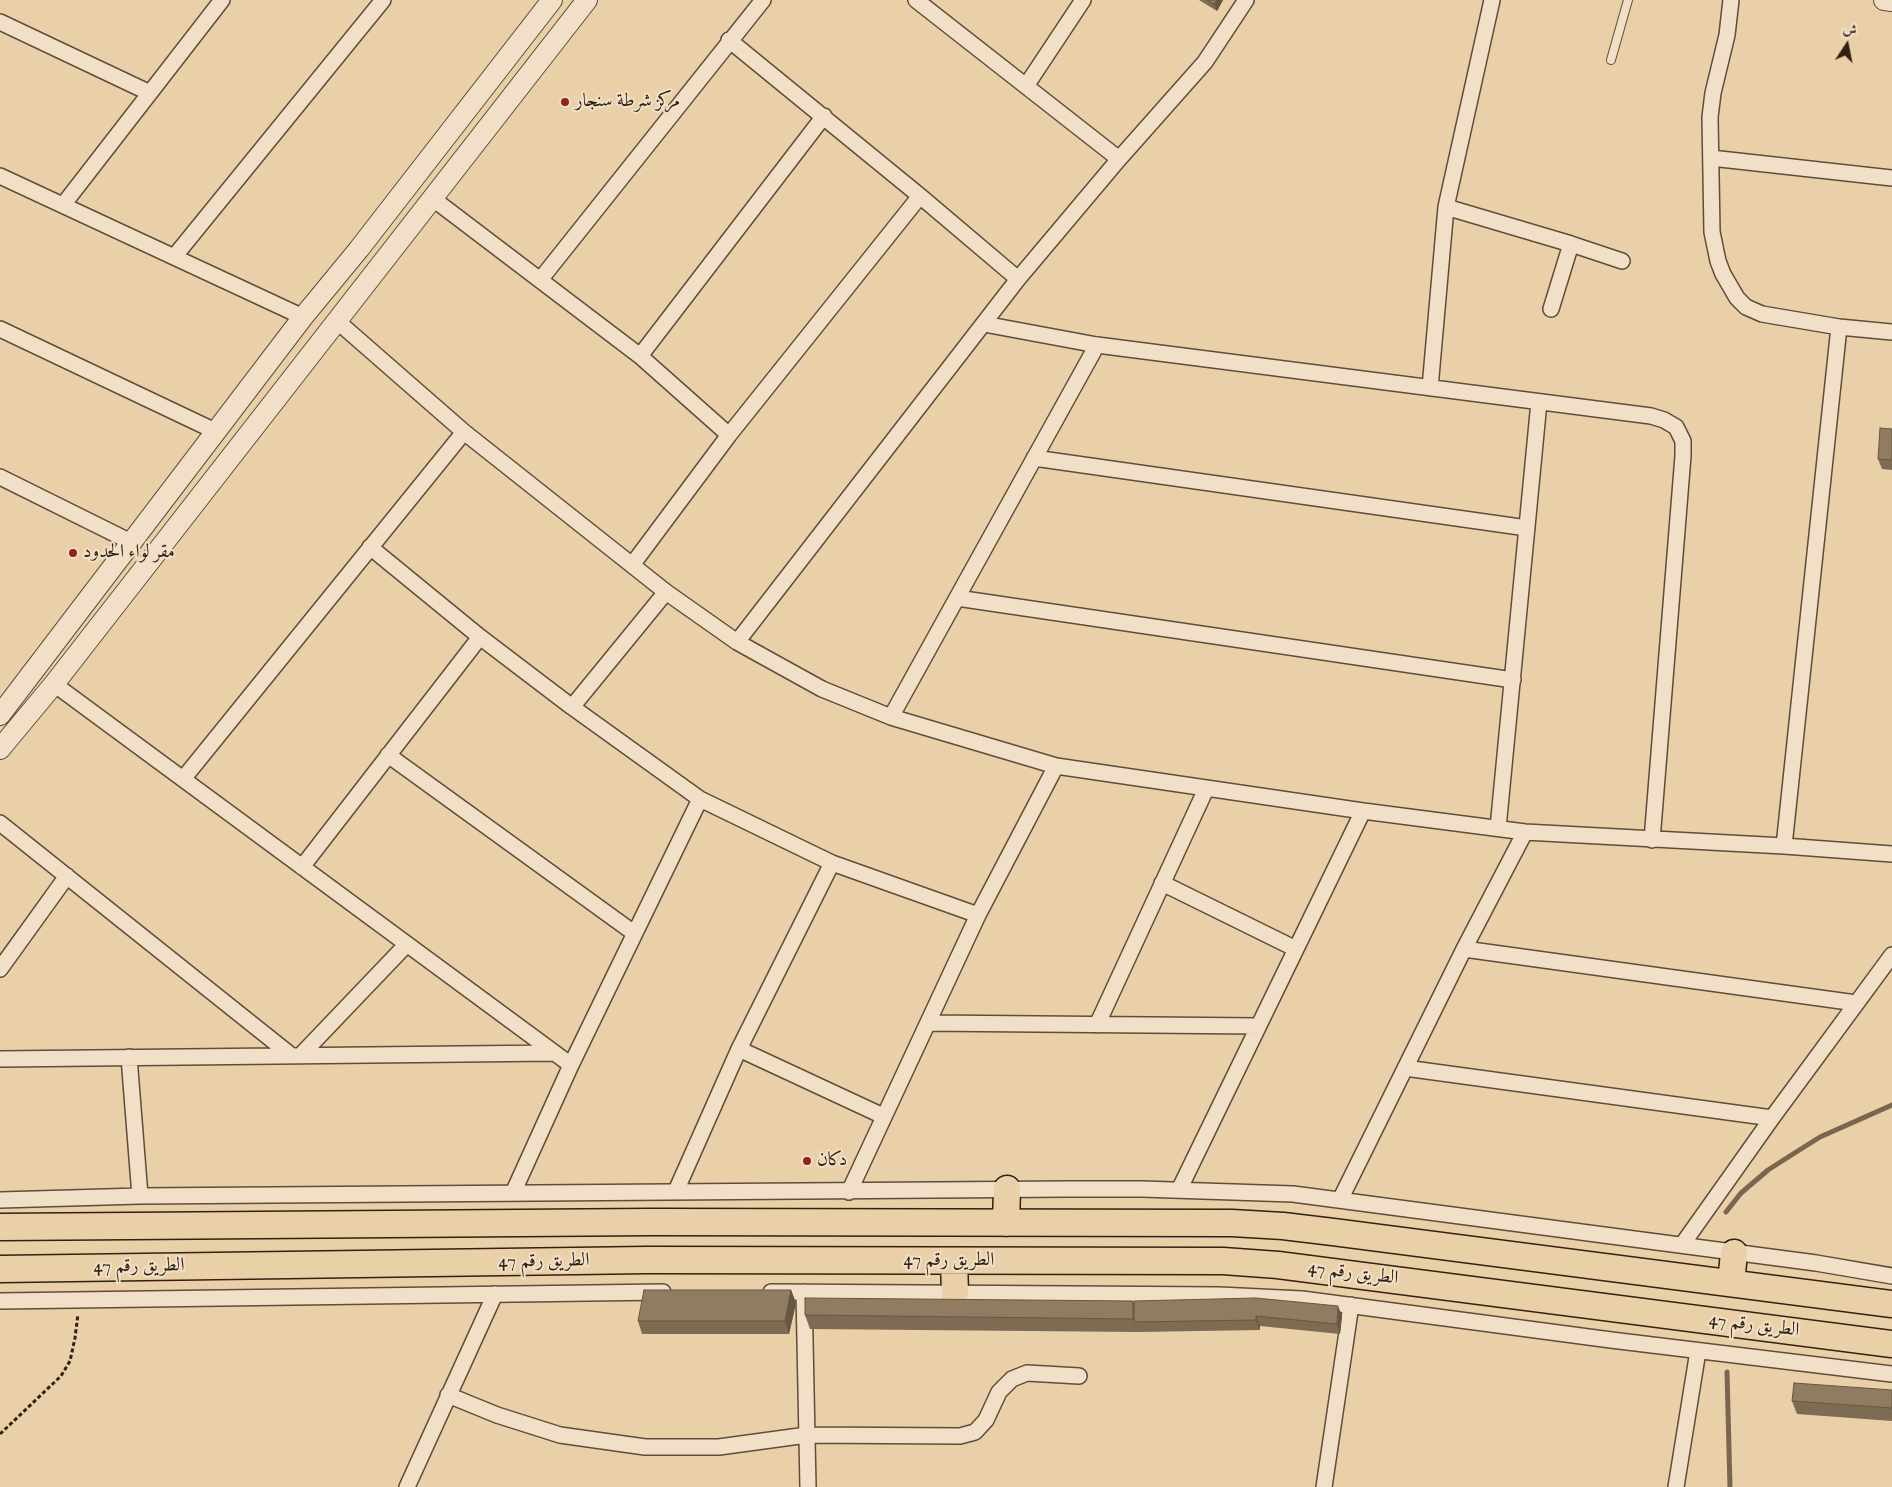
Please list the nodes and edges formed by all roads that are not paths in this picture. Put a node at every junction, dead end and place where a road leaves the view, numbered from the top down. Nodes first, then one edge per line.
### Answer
1 (222, 0) edge
2 (383, 0) edge
3 (552, 0) edge
4 (587, 0) edge
5 (763, 0) edge
6 (1083, 0) edge
7 (1246, 0) edge
8 (1492, 0) edge
9 (1628, 0) edge
10 (1731, 0) edge
11 (1884, 0) edge
12 (918, 1) edge
13 (1892, 1) edge
14 (0, 22) edge
15 (729, 40) junction
16 (1611, 60) dead end
17 (1026, 86) junction
18 (150, 93) junction
19 (824, 116) junction
20 (1711, 158) junction
21 (1119, 159) junction
22 (0, 176) edge
23 (1892, 178) edge
24 (920, 196) junction
25 (432, 198) junction
26 (63, 205) junction
27 (1446, 207) junction
28 (1570, 244) junction
29 (174, 257) junction
30 (1622, 262) dead end
31 (1018, 279) junction
32 (540, 280) junction
33 (1550, 309) dead end
34 (303, 317) junction
35 (337, 321) junction
36 (984, 324) junction
37 (1840, 327) junction
38 (0, 330) edge
39 (1892, 332) edge
40 (1097, 346) junction
41 (640, 356) junction
42 (1430, 388) junction
43 (1539, 402) junction
44 (215, 431) junction
45 (464, 432) junction
46 (728, 434) junction
47 (1034, 458) junction
48 (0, 477) edge
49 (1527, 528) junction
50 (131, 542) junction
51 (370, 547) junction
52 (632, 564) junction
53 (666, 592) junction
54 (957, 598) junction
55 (480, 637) junction
56 (737, 642) junction
57 (1512, 680) junction
58 (54, 684) junction
59 (572, 707) junction
60 (0, 715) edge
61 (891, 717) junction
62 (0, 750) edge
63 (388, 755) junction
64 (1056, 766) junction
65 (183, 779) junction
66 (1206, 789) junction
67 (700, 799) junction
68 (1363, 810) junction
69 (0, 823) edge
70 (1498, 828) junction
71 (1525, 832) junction
72 (1652, 840) junction
73 (1784, 846) junction
74 (1892, 854) edge
75 (832, 863) junction
76 (302, 866) junction
77 (67, 876) junction
78 (1162, 883) junction
79 (978, 916) junction
80 (634, 933) junction
81 (407, 944) junction
82 (1296, 949) junction
83 (1464, 949) junction
84 (1892, 955) edge
85 (0, 969) edge
86 (1856, 1003) junction
87 (928, 1023) junction
88 (1097, 1025) junction
89 (1258, 1026) junction
90 (739, 1049) junction
91 (554, 1053) junction
92 (297, 1056) junction
93 (128, 1057) junction
94 (0, 1059) edge
95 (571, 1065) junction
96 (1406, 1068) junction
97 (883, 1116) junction
98 (1772, 1118) junction
99 (1007, 1189) junction
100 (1178, 1190) junction
101 (676, 1191) junction
102 (849, 1192) junction
103 (513, 1193) junction
104 (140, 1196) junction
105 (0, 1200) edge
106 (1340, 1200) junction
107 (1006, 1223) junction
108 (124, 1226) junction
109 (0, 1227) edge
110 (1682, 1246) junction
111 (1734, 1253) junction
112 (1514, 1255) junction
113 (954, 1261) junction
114 (125, 1267) junction
115 (0, 1269) edge
116 (1892, 1276) edge
117 (1731, 1283) junction
118 (678, 1292) edge
119 (756, 1292) edge
120 (804, 1292) junction
121 (955, 1293) junction
122 (495, 1294) junction
123 (1509, 1295) junction
124 (0, 1301) edge
125 (1892, 1304) edge
126 (1351, 1305) junction
127 (1892, 1344) edge
128 (1698, 1351) junction
129 (1892, 1374) edge
130 (1079, 1376) dead end
131 (448, 1395) junction
132 (806, 1435) junction
133 (407, 1487) edge
134 (808, 1487) edge
135 (1324, 1487) edge
136 (1676, 1487) edge

1 - 18 street
2 - 29 street
3 - 34 street
4 - 25 street
5 - 15 street
6 - 17 street
7 - 21 street
8 - 27 street
9 - 16 lane
10 - 20 street
11 - 13 street
12 - 17 street
14 - 18 street
15 - 19 street
15 - 32 street
17 - 21 street
18 - 26 street
19 - 24 street
19 - 41 street
20 - 23 street
20 - 37 street
21 - 31 street
22 - 26 street
24 - 31 street
24 - 46 street
25 - 32 street
25 - 35 street
26 - 29 street
27 - 28 street
27 - 42 street
28 - 30 street
28 - 33 street
29 - 34 street
31 - 36 street
32 - 41 street
34 - 44 street
35 - 45 street
35 - 58 street
36 - 40 street
36 - 56 street
37 - 39 street
37 - 73 street
38 - 44 street
40 - 42 street
40 - 47 street
41 - 46 street
42 - 43 street
43 - 49 street
43 - 72 street
44 - 50 street
45 - 51 street
45 - 52 street
46 - 52 street
47 - 49 street
47 - 54 street
48 - 50 street
49 - 57 street
50 - 60 street
51 - 55 street
51 - 65 street
52 - 53 street
53 - 56 street
53 - 59 street
54 - 57 street
54 - 61 street
55 - 59 street
55 - 63 street
56 - 61 street
57 - 70 street
58 - 62 street
58 - 65 street
59 - 67 street
61 - 64 street
63 - 76 street
63 - 80 street
64 - 66 street
64 - 79 street
65 - 76 street
66 - 68 street
66 - 78 street
67 - 75 street
67 - 80 street
68 - 70 street
68 - 82 street
69 - 77 street
70 - 71 street
71 - 72 street
71 - 83 street
72 - 73 street
73 - 74 street
75 - 79 street
75 - 90 street
76 - 81 street
77 - 85 street
77 - 92 street
78 - 82 street
78 - 88 street
79 - 87 street
80 - 95 street
81 - 91 street
81 - 92 street
82 - 89 street
83 - 86 street
83 - 96 street
84 - 86 street
86 - 98 street
87 - 88 street
87 - 97 street
88 - 89 street
89 - 100 street
90 - 97 street
90 - 101 street
91 - 92 street
91 - 95 street
92 - 93 street
93 - 94 street
93 - 104 street
95 - 103 street
96 - 98 street
96 - 106 street
97 - 102 street
98 - 110 street
99 - 100 street
99 - 102 street
99 - 107 highway
100 - 106 street
101 - 102 street
101 - 103 street
103 - 104 street
104 - 105 street
106 - 110 street
107 - 108 highway, الطريق رقم 47
107 - 112 highway, الطريق رقم 47
108 - 109 highway, الطريق رقم 47
108 - 114 highway
110 - 111 street
111 - 116 street
111 - 117 highway
112 - 117 highway, الطريق رقم 47
112 - 123 highway
113 - 114 highway, الطريق رقم 47
113 - 121 highway
113 - 123 highway, الطريق رقم 47
114 - 115 highway, الطريق رقم 47
117 - 125 highway, الطريق رقم 47
118 - 122 street
119 - 120 street
120 - 121 street
120 - 132 street
121 - 126 street
122 - 124 street
122 - 131 street
123 - 127 highway, الطريق رقم 47
126 - 128 street
126 - 135 street
128 - 129 street
128 - 136 street
130 - 132 street
131 - 132 street
131 - 133 street
132 - 134 street

